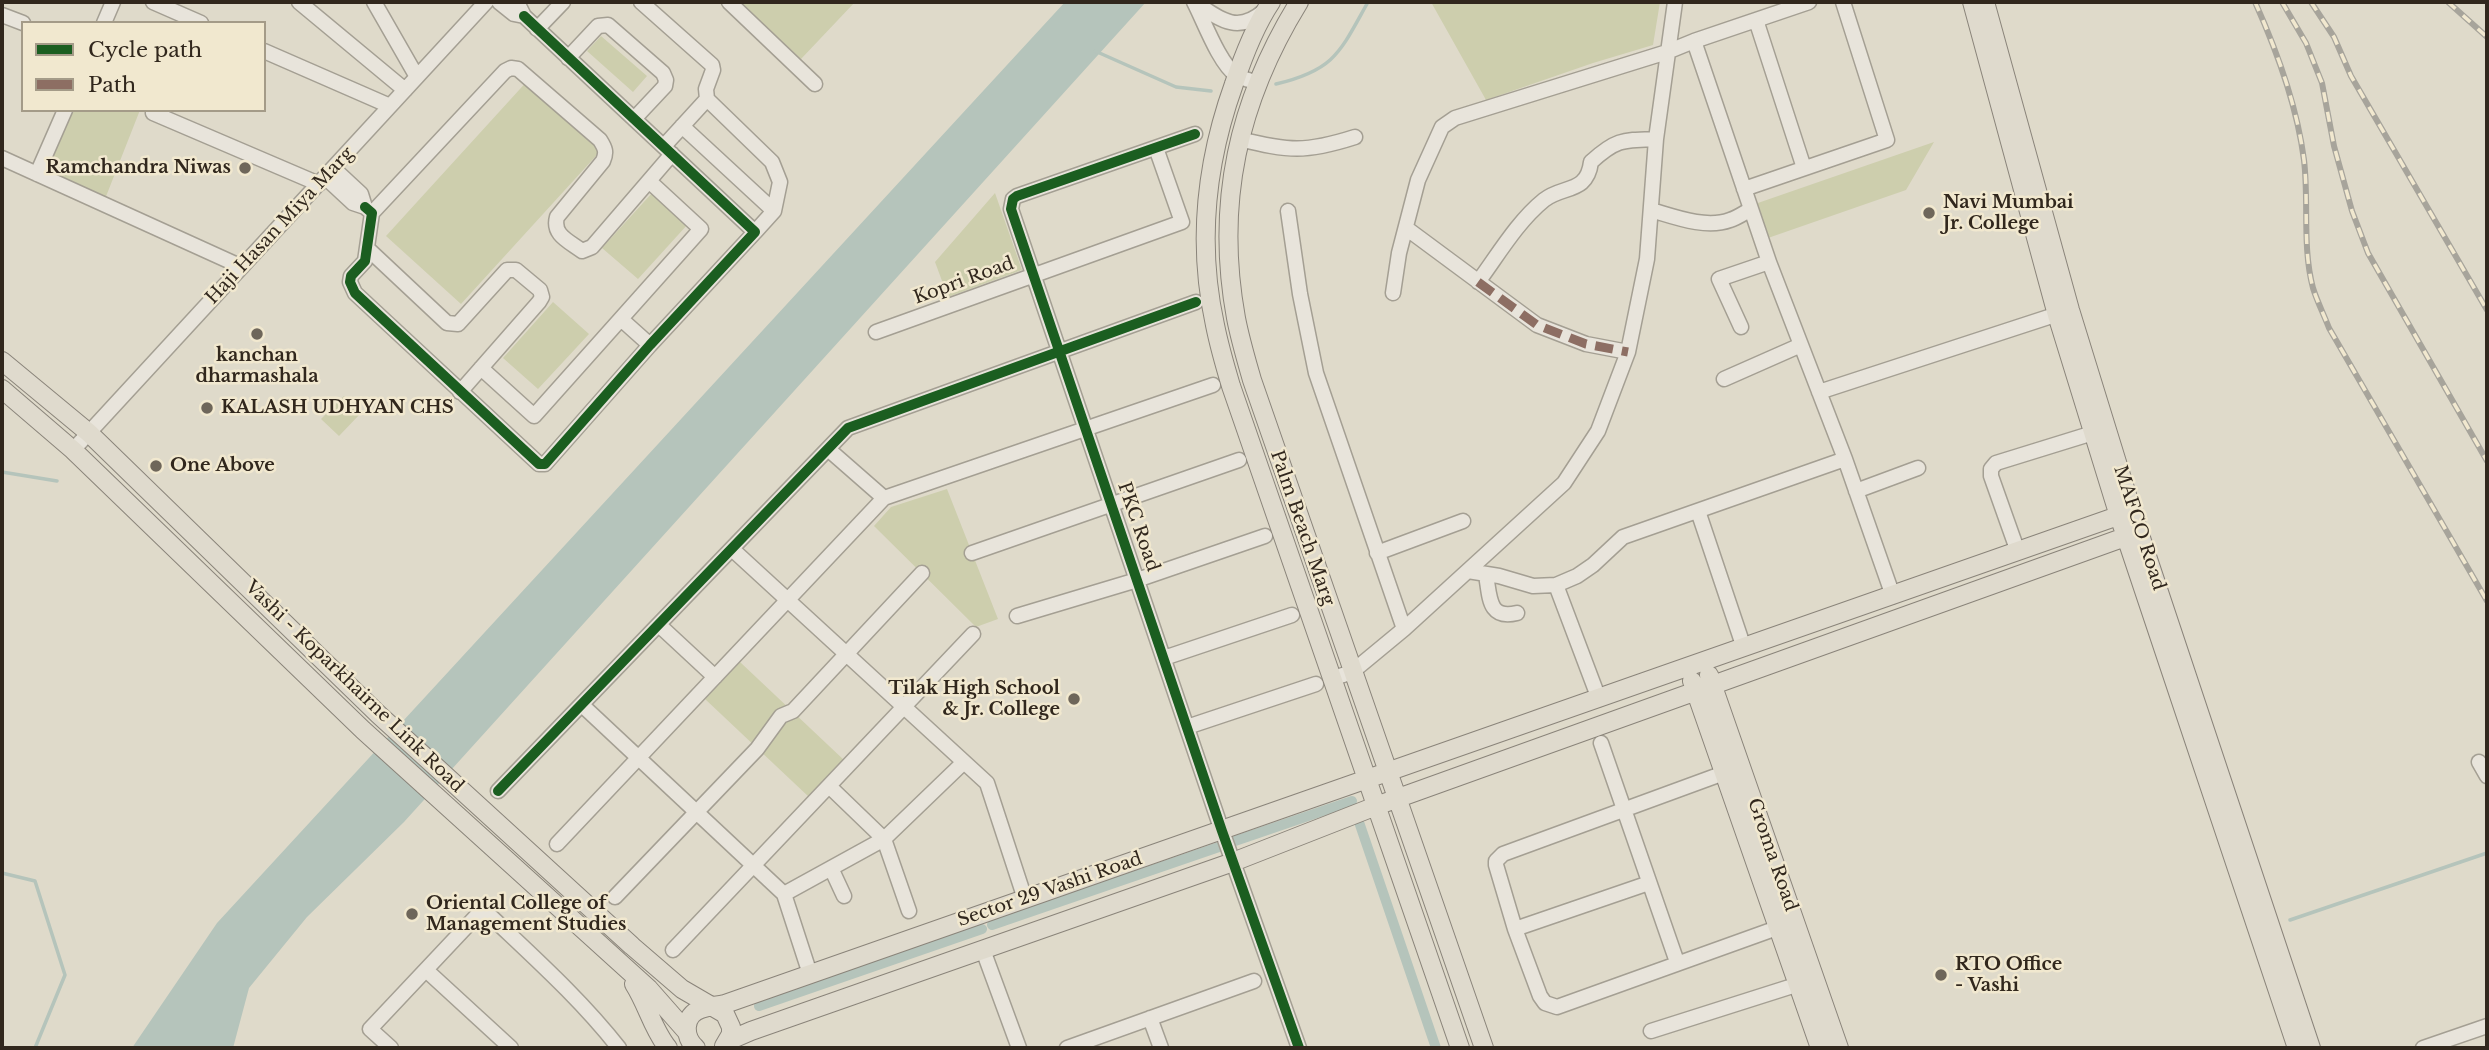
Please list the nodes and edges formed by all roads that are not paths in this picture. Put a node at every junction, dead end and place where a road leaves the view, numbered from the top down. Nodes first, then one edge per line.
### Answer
1 (113, 2) edge
2 (153, 2) edge
3 (299, 2) edge
4 (374, 2) edge
5 (486, 2) edge
6 (499, 2) edge
7 (563, 2) edge
8 (641, 2) edge
9 (729, 2) edge
10 (1195, 2) edge
11 (1299, 2) edge
12 (1675, 2) edge
13 (1809, 2) edge
14 (1843, 2) edge
15 (1972, 2) edge
16 (1985, 2) edge
17 (1268, 6) edge
18 (521, 9) edge
19 (2, 15) edge
20 (1756, 20) junction
21 (105, 21) edge
22 (196, 21) edge
23 (21, 22) edge
24 (537, 29) junction
25 (1693, 41) junction
26 (266, 52) edge
27 (1667, 52) junction
28 (568, 58) junction
29 (1237, 75) junction
30 (416, 78) junction
31 (1257, 83) junction
32 (816, 84) dead end
33 (405, 90) junction
34 (707, 99) junction
35 (390, 106) junction
36 (64, 112) edge
37 (153, 113) dead end
38 (634, 119) junction
39 (682, 126) junction
40 (1195, 134) dead end
41 (1355, 137) dead end
42 (1239, 139) junction
43 (1656, 139) junction
44 (1156, 148) junction
45 (668, 150) junction
46 (2, 159) edge
47 (1804, 168) junction
48 (37, 174) junction
49 (325, 176) junction
50 (649, 181) junction
51 (1744, 188) junction
52 (1751, 209) junction
53 (369, 210) junction
54 (1651, 210) junction
55 (774, 211) junction
56 (1288, 211) dead end
57 (1406, 228) junction
58 (755, 232) junction
59 (367, 248) junction
60 (1769, 262) junction
61 (242, 267) junction
62 (1034, 275) junction
63 (1478, 282) junction
64 (1393, 293) dead end
65 (1196, 302) dead end
66 (2063, 313) junction
67 (621, 319) junction
68 (1741, 327) dead end
69 (876, 331) dead end
70 (650, 345) junction
71 (1801, 345) junction
72 (1059, 351) junction
73 (1628, 352) junction
74 (2, 361) edge
75 (481, 368) junction
76 (1724, 379) dead end
77 (1213, 384) dead end
78 (2, 389) edge
79 (460, 392) junction
80 (1819, 392) junction
81 (1086, 429) junction
82 (89, 433) junction
83 (2093, 433) junction
84 (828, 449) junction
85 (73, 450) junction
86 (1845, 458) junction
87 (1239, 460) dead end
88 (1918, 468) dead end
89 (1856, 491) junction
90 (884, 498) junction
91 (1111, 504) junction
92 (1698, 511) junction
93 (2126, 514) junction
94 (1463, 521) dead end
95 (2133, 535) junction
96 (1265, 536) dead end
97 (732, 549) junction
98 (2018, 552) junction
99 (972, 553) dead end
100 (1377, 553) junction
101 (1468, 571) junction
102 (922, 573) dead end
103 (1486, 575) junction
104 (1137, 580) junction
105 (1556, 585) junction
106 (1893, 596) junction
107 (788, 600) junction
108 (1517, 612) dead end
109 (1292, 615) dead end
110 (1017, 616) dead end
111 (659, 625) junction
112 (1404, 629) junction
113 (973, 634) dead end
114 (1744, 648) junction
115 (846, 654) junction
116 (1164, 658) junction
117 (1705, 662) junction
118 (1687, 668) junction
119 (1352, 672) junction
120 (715, 677) junction
121 (1323, 682) junction
122 (1713, 685) junction
123 (1695, 691) junction
124 (1599, 699) junction
125 (582, 705) junction
126 (905, 707) junction
127 (1187, 727) junction
128 (1601, 743) dead end
129 (639, 757) junction
130 (964, 762) junction
131 (2479, 762) dead end
132 (1389, 773) junction
133 (1724, 773) junction
134 (2487, 776) edge
135 (1366, 781) junction
136 (829, 786) junction
137 (499, 791) dead end
138 (1398, 798) junction
139 (1376, 806) junction
140 (1623, 809) junction
141 (697, 812) junction
142 (1222, 831) junction
143 (884, 839) junction
144 (556, 844) dead end
145 (1233, 862) junction
146 (754, 865) junction
147 (831, 868) junction
148 (1648, 883) junction
149 (784, 894) junction
150 (844, 896) dead end
151 (615, 897) dead end
152 (1025, 899) junction
153 (909, 911) dead end
154 (1777, 928) junction
155 (1515, 929) junction
156 (673, 950) dead end
157 (983, 950) junction
158 (618, 962) junction
159 (1676, 962) junction
160 (426, 970) junction
161 (810, 974) junction
162 (1254, 981) dead end
163 (1799, 984) junction
164 (711, 1007) junction
165 (1150, 1018) junction
166 (2487, 1026) edge
167 (686, 1031) junction
168 (1651, 1031) dead end
169 (728, 1046) edge
170 (391, 1048) edge
171 (512, 1048) edge
172 (619, 1048) edge
173 (668, 1048) edge
174 (696, 1048) edge
175 (1019, 1048) edge
176 (1067, 1048) edge
177 (1161, 1048) edge
178 (1299, 1048) edge
179 (1460, 1048) edge
180 (1483, 1048) edge
181 (1820, 1048) edge
182 (1839, 1048) edge
183 (2297, 1048) edge
184 (2311, 1048) edge
185 (2423, 1048) edge

1 - 21 street
2 - 22 street
3 - 33 street
4 - 30 street
5 - 30 street, Haji Hasan Miya Marg
6 - 18 street
7 - 24 street
8 - 34 street
9 - 32 street
10 - 17 street
10 - 29 street
11 - 31 main road, Palm Beach Marg
12 - 27 street
13 - 20 street
14 - 47 street
15 - 66 main road, MAFCO Road
16 - 66 main road, MAFCO Road
17 - 29 main road, Palm Beach Marg
18 - 24 street
19 - 23 street
20 - 25 street
20 - 47 street
24 - 28 street
25 - 27 street
25 - 51 street
26 - 35 street
27 - 43 street
27 - 57 street
28 - 38 street
28 - 38 street
29 - 31 street
29 - 121 main road, Palm Beach Marg
30 - 33 street, Haji Hasan Miya Marg
31 - 42 main road, Palm Beach Marg
33 - 35 street, Haji Hasan Miya Marg
34 - 39 street
34 - 55 street
35 - 49 street, Haji Hasan Miya Marg
36 - 48 street
37 - 49 street
38 - 45 street
39 - 45 street
39 - 55 street
40 - 44 street, PKC Road
41 - 42 street
42 - 119 main road, Palm Beach Marg
43 - 54 street
43 - 63 street
44 - 62 street, PKC Road
44 - 62 street, Kopri Road
45 - 50 street
45 - 58 street
46 - 48 street
47 - 51 street
48 - 61 street
49 - 53 street
49 - 61 street, Haji Hasan Miya Marg
50 - 53 street
50 - 67 street
51 - 52 street
52 - 54 street
52 - 60 street
53 - 59 street
54 - 73 street
55 - 58 street
56 - 100 street
57 - 63 street
57 - 64 street
58 - 70 street
59 - 75 street
59 - 79 street
60 - 68 street
60 - 71 street
61 - 82 street, Haji Hasan Miya Marg
62 - 69 street, Kopri Road
62 - 72 street, PKC Road
63 - 73 street
65 - 72 street
66 - 80 street
66 - 83 main road, MAFCO Road
66 - 93 main road, MAFCO Road
67 - 70 street
67 - 75 street
70 - 79 street
71 - 76 street
71 - 80 street
72 - 81 street, PKC Road
72 - 84 street
73 - 101 street
74 - 82 main road, Vashi - Koparkhairne Link Road
75 - 79 street
77 - 81 street
78 - 85 main road, Vashi - Koparkhairne Link Road
80 - 86 street
81 - 90 street
81 - 91 street, PKC Road
82 - 85 street, Haji Hasan Miya Marg
82 - 164 main road, Vashi - Koparkhairne Link Road
83 - 93 main road, MAFCO Road
83 - 98 street
84 - 90 street
84 - 97 street
85 - 158 main road, Vashi - Koparkhairne Link Road
86 - 89 street
86 - 92 street
87 - 91 street
88 - 89 street
89 - 106 street
90 - 107 street
91 - 99 street
91 - 104 street, PKC Road
92 - 105 street
92 - 114 street
93 - 95 main road, MAFCO Road
93 - 98 main road, Sector 29 Vashi Road
94 - 100 street
95 - 122 main road, Sector 29 Vashi Road
95 - 183 main road, MAFCO Road
95 - 184 main road, MAFCO Road
96 - 104 street
97 - 107 street
97 - 111 street
98 - 106 main road, Sector 29 Vashi Road
100 - 112 street
101 - 103 street
101 - 112 street
102 - 115 street
103 - 105 street
103 - 108 street
104 - 110 street
104 - 116 street, PKC Road
105 - 124 street
106 - 114 main road, Sector 29 Vashi Road
107 - 115 street
107 - 120 street
109 - 116 street
111 - 120 street
111 - 125 street
112 - 119 street
113 - 126 street
114 - 117 main road, Sector 29 Vashi Road
115 - 126 street
115 - 141 street
116 - 127 street, PKC Road
117 - 118 main road, Sector 29 Vashi Road
117 - 122 main road, Groma Road
118 - 123 main road, Groma Road
118 - 124 main road, Sector 29 Vashi Road
119 - 121 street
119 - 132 main road, Palm Beach Marg
120 - 129 street
121 - 127 street
121 - 135 main road, Palm Beach Marg
122 - 123 main road, Sector 29 Vashi Road
122 - 182 main road, Groma Road
123 - 133 main road, Groma Road
123 - 138 main road, Sector 29 Vashi Road
124 - 132 main road, Sector 29 Vashi Road
125 - 129 street
125 - 137 street
126 - 130 street
126 - 136 street
127 - 142 street, PKC Road
128 - 140 street
129 - 141 street
129 - 144 street
130 - 143 street
130 - 152 street
131 - 134 street
132 - 135 main road, Sector 29 Vashi Road
132 - 138 main road, Palm Beach Marg
133 - 140 street
133 - 154 main road, Groma Road
135 - 139 main road, Palm Beach Marg
135 - 142 main road, Sector 29 Vashi Road
136 - 143 street
136 - 146 street
138 - 139 main road, Sector 29 Vashi Road
138 - 180 main road, Palm Beach Marg
139 - 145 main road, Sector 29 Vashi Road
139 - 179 main road, Palm Beach Marg
140 - 148 street
140 - 155 street
141 - 146 street
141 - 151 street
142 - 145 street, PKC Road
142 - 152 main road, Sector 29 Vashi Road
143 - 147 street
143 - 153 street
145 - 157 main road, Sector 29 Vashi Road
145 - 178 street, PKC Road
146 - 149 street
146 - 156 street
147 - 149 street
147 - 150 street
148 - 155 street
148 - 159 street
149 - 161 street
152 - 161 main road, Sector 29 Vashi Road
154 - 159 street
154 - 163 main road, Groma Road
155 - 159 street
157 - 169 main road, Sector 29 Vashi Road
157 - 175 street
158 - 167 main road, Vashi - Koparkhairne Link Road
158 - 173 main road
160 - 170 street
160 - 171 street
160 - 172 street
161 - 164 main road, Sector 29 Vashi Road
162 - 165 street
163 - 168 street
163 - 181 main road, Groma Road
164 - 167 main road
164 - 169 main road, Vashi - Koparkhairne Link Road
165 - 176 street
165 - 177 street
166 - 185 street
167 - 174 main road, Vashi - Koparkhairne Link Road

